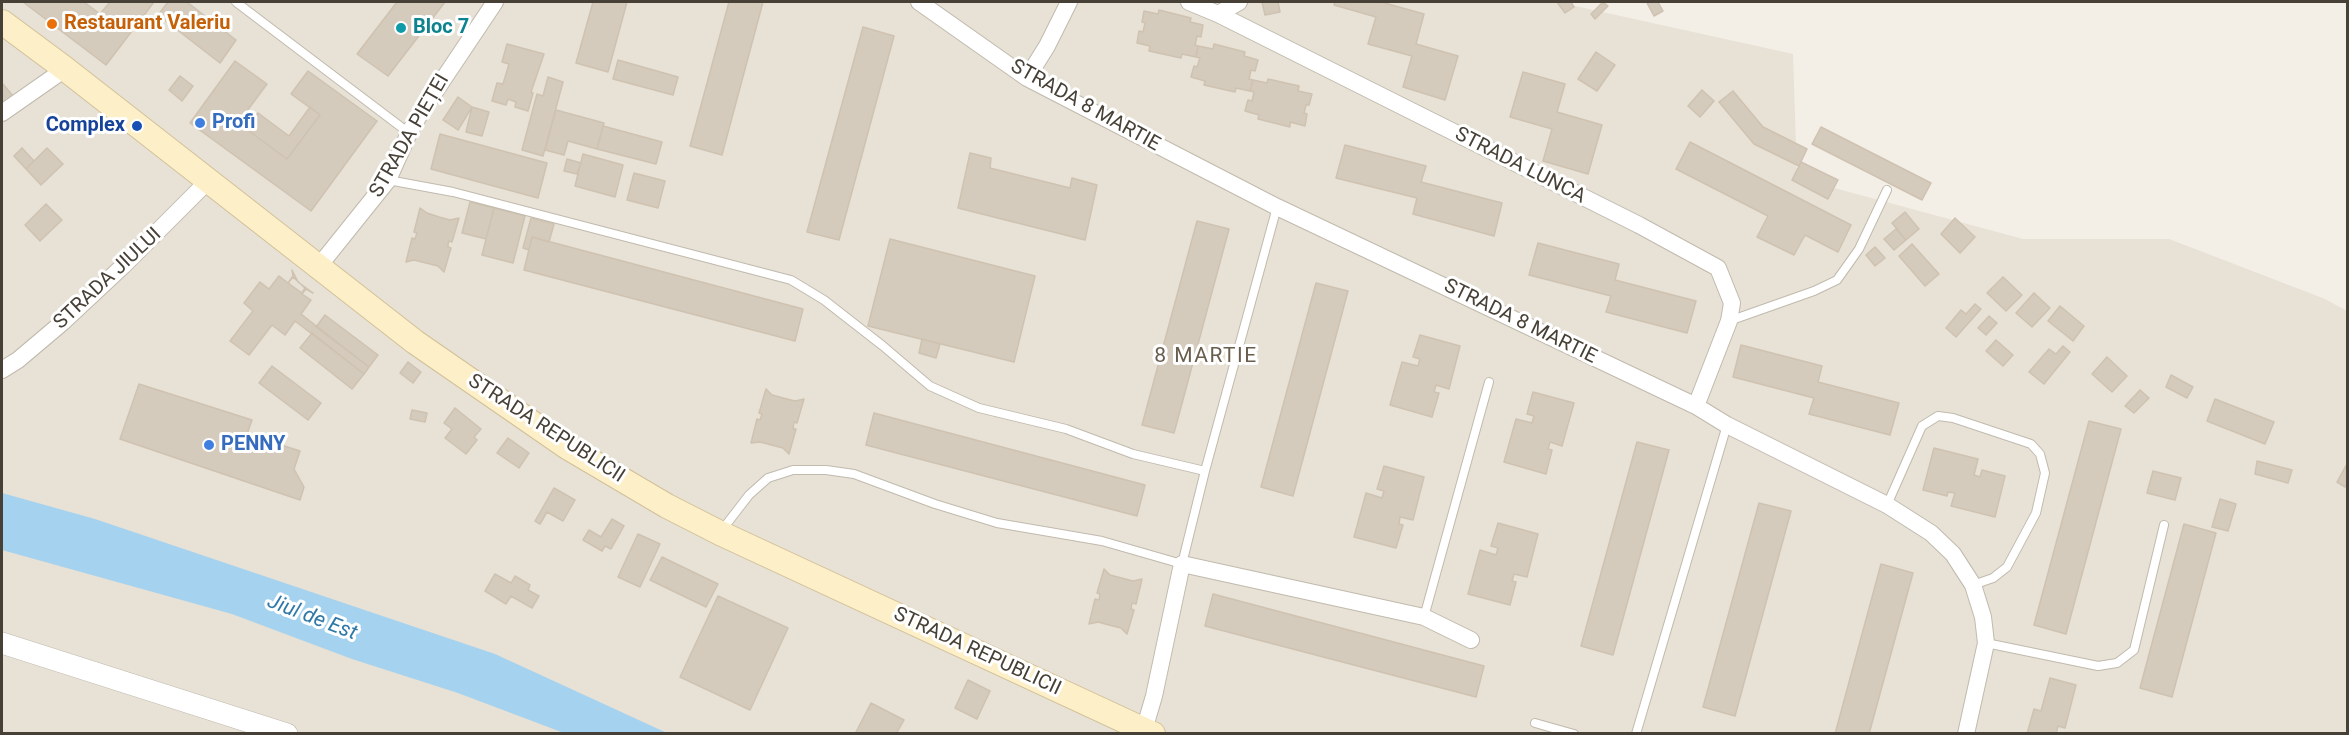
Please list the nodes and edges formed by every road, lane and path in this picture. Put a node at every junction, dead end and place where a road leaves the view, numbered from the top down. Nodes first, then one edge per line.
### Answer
1 (236, 2) edge
2 (495, 2) edge
3 (919, 2) edge
4 (1069, 2) edge
5 (1189, 2) edge
6 (1239, 2) edge
7 (1218, 14) junction
8 (2, 22) edge
9 (64, 68) junction
10 (1027, 78) junction
11 (2, 113) edge
12 (409, 133) junction
13 (388, 180) junction
14 (208, 181) junction
15 (1887, 190) dead end
16 (1277, 207) junction
17 (319, 266) junction
18 (1729, 321) junction
19 (2, 370) edge
20 (1489, 382) dead end
21 (1696, 406) junction
22 (1727, 425) junction
23 (1205, 471) junction
24 (1887, 505) junction
25 (2164, 525) dead end
26 (720, 533) junction
27 (1182, 564) junction
28 (1973, 585) junction
29 (1424, 617) junction
30 (1471, 640) dead end
31 (2, 642) edge
32 (1986, 643) junction
33 (1535, 723) dead end
34 (1148, 732) edge
35 (287, 734) edge
36 (1574, 734) edge
37 (1636, 734) edge
38 (1966, 734) edge

1 - 12 lane
2 - 12 street, STRADA PIEȚEI
3 - 10 street, STRADA 8 MARTIE
4 - 10 street
5 - 7 street, STRADA LUNCA
6 - 7 street
7 - 18 street, STRADA LUNCA
8 - 9 main road, STRADA REPUBLICII
9 - 11 street
9 - 14 main road, STRADA REPUBLICII
10 - 16 street, STRADA 8 MARTIE
12 - 13 street, STRADA PIEȚEI
13 - 17 street, STRADA PIEȚEI
13 - 23 lane
14 - 17 main road, STRADA REPUBLICII
14 - 19 street, STRADA JIULUI
15 - 18 lane
16 - 21 street, STRADA 8 MARTIE
16 - 23 lane
17 - 26 main road, STRADA REPUBLICII
18 - 21 street, STRADA LUNCA
20 - 29 lane
21 - 22 street, STRADA 8 MARTIE
22 - 24 street, STRADA 8 MARTIE
22 - 37 lane
23 - 27 lane
24 - 28 street, STRADA 8 MARTIE
24 - 28 lane
25 - 32 lane
26 - 27 lane
26 - 34 main road, STRADA REPUBLICII
27 - 29 street
27 - 34 street
28 - 32 street, STRADA 8 MARTIE
29 - 30 street
31 - 35 street
32 - 38 street, STRADA 8 MARTIE
33 - 36 lane

